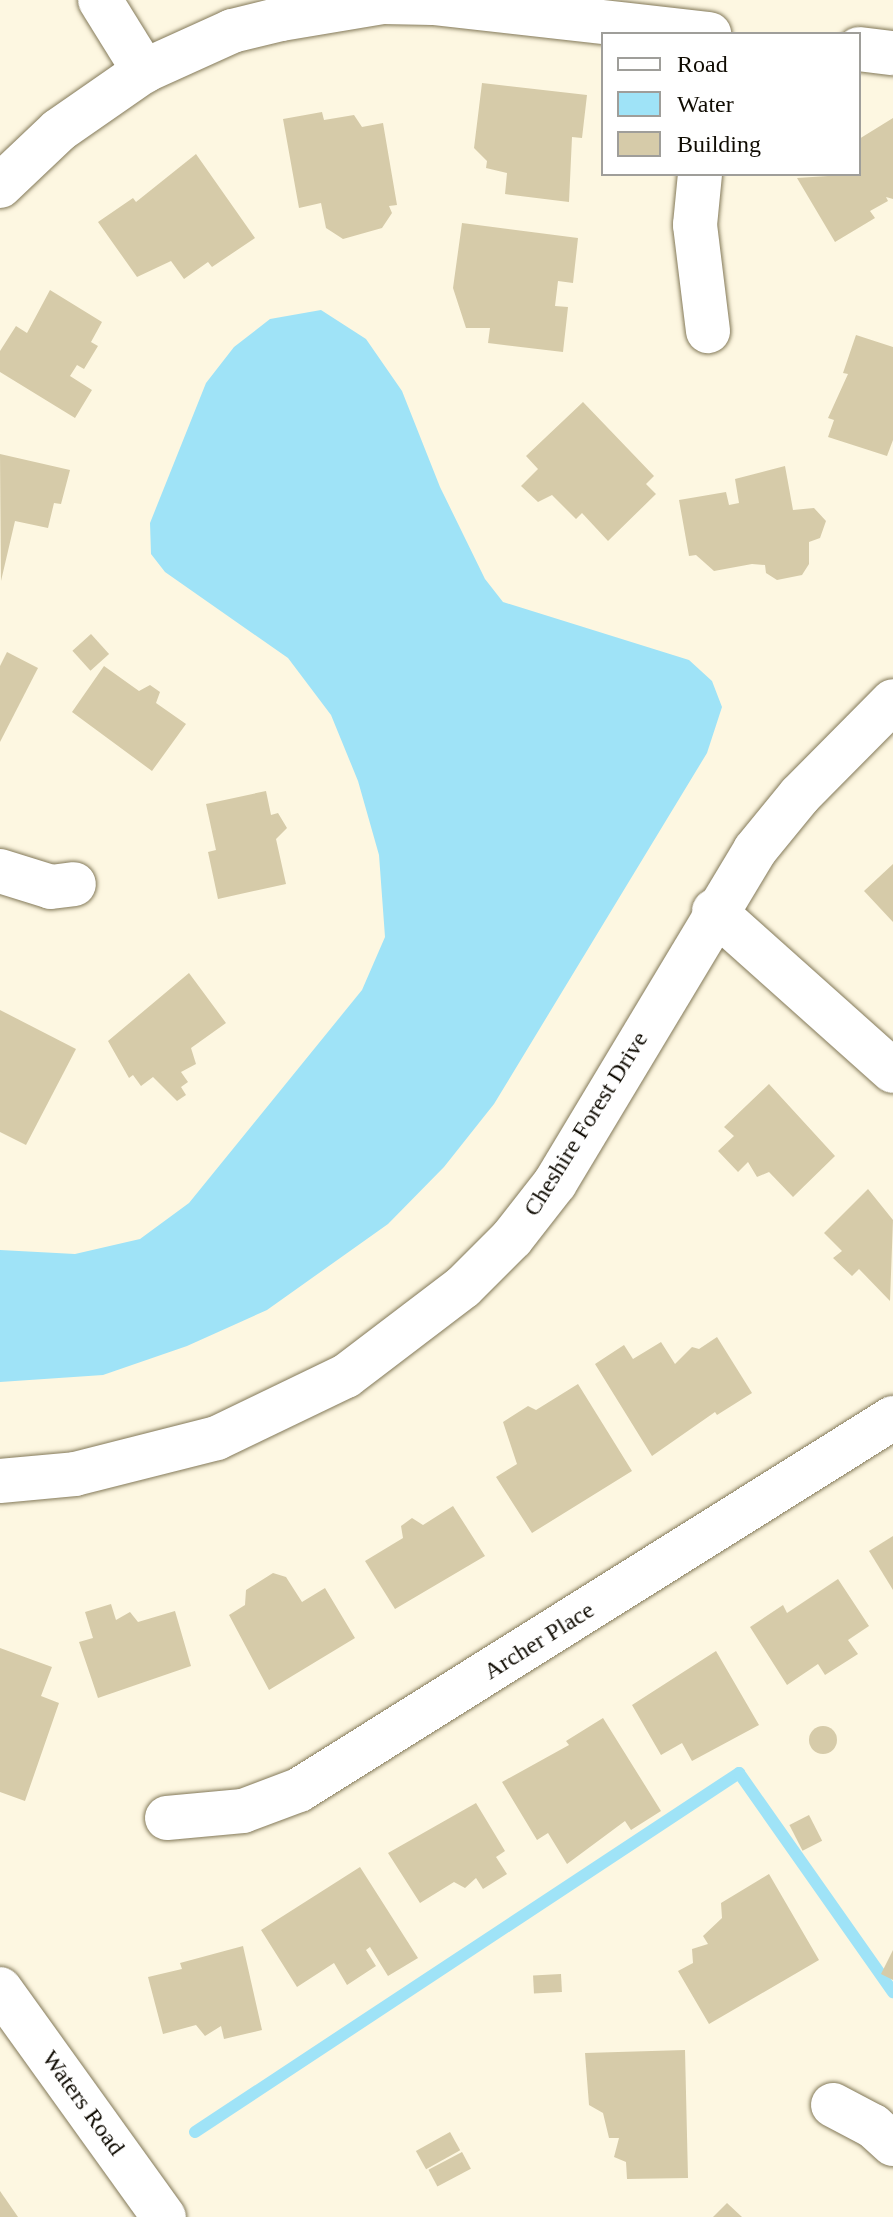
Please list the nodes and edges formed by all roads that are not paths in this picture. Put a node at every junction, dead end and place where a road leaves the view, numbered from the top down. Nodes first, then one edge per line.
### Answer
1 (100, 0) edge
2 (693, 32) edge
3 (861, 49) edge
4 (893, 53) edge
5 (144, 71) junction
6 (700, 176) edge
7 (0, 186) edge
8 (708, 331) dead end
9 (893, 701) edge
10 (0, 871) edge
11 (74, 884) dead end
12 (714, 911) junction
13 (893, 1071) edge
14 (893, 1418) edge
15 (0, 1481) edge
16 (167, 1818) dead end
17 (0, 1989) edge
18 (833, 2105) dead end
19 (893, 2144) edge
20 (164, 2217) edge

1 - 5 street
2 - 5 street
3 - 4 street
5 - 7 street
6 - 8 street
9 - 12 street, Cheshire Forest Drive
10 - 11 street
12 - 13 street
12 - 15 street, Cheshire Forest Drive
14 - 16 street, Archer Place
17 - 20 street, Waters Road
18 - 19 street

